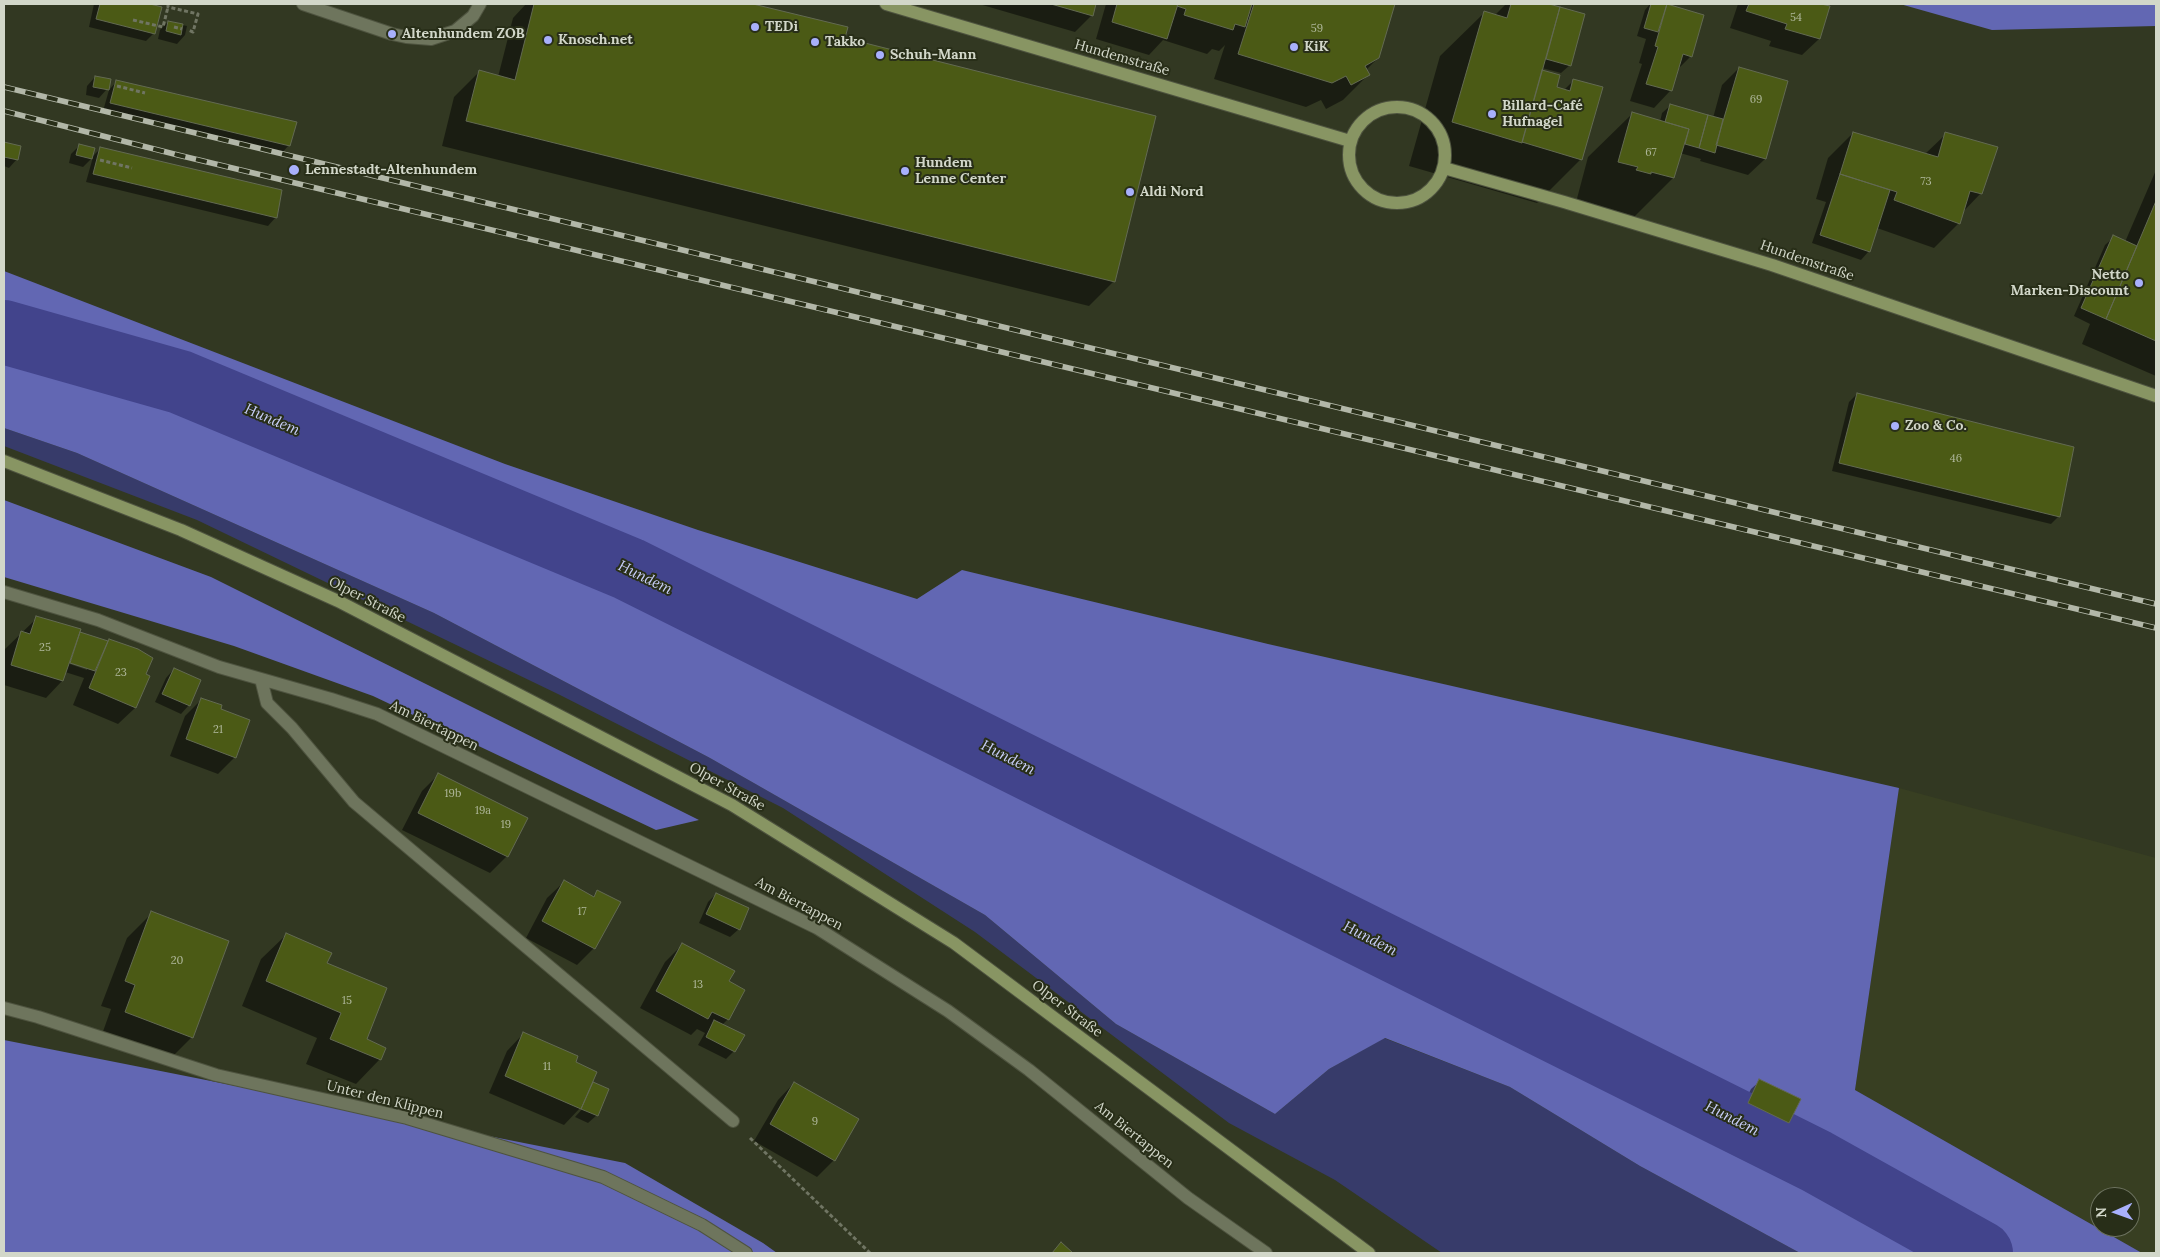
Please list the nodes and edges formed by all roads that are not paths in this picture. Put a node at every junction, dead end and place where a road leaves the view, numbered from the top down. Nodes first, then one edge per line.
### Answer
1 (303, 4) edge
2 (480, 4) edge
3 (886, 4) edge
4 (1350, 141) junction
5 (1444, 168) junction
6 (2156, 396) edge
7 (4, 461) edge
8 (4, 592) edge
9 (261, 679) junction
10 (4, 1008) edge
11 (733, 1121) road end
12 (746, 1253) edge
13 (1266, 1253) edge
14 (1369, 1253) edge

1 - 2 street
3 - 4 main road, Hundemstraße
4 - 5 main road
4 - 5 main road
5 - 6 main road, Hundemstraße
7 - 14 main road, Olper Straße
8 - 9 street, Am Biertappen
9 - 11 street
9 - 13 street, Am Biertappen
10 - 12 street, Unter den Klippen

